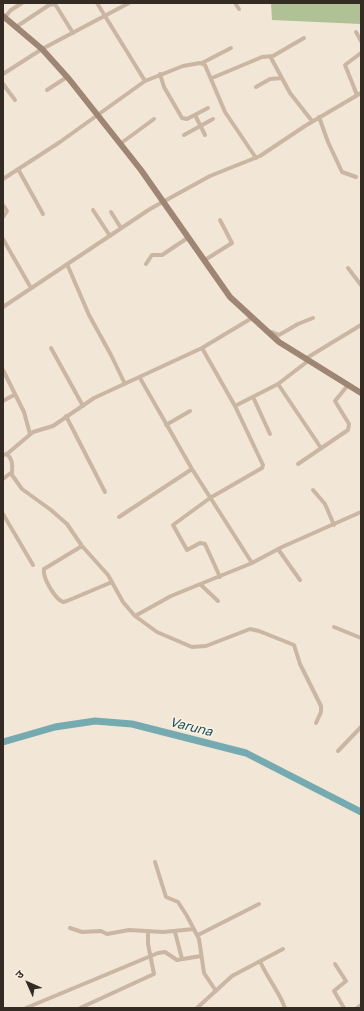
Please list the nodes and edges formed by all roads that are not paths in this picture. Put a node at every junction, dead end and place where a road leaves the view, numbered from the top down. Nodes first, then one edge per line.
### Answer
1 (22, 3) edge
2 (97, 3) edge
3 (128, 3) edge
4 (235, 3) edge
5 (239, 9) dead end
6 (4, 17) edge
7 (106, 17) junction
8 (16, 27) junction
9 (356, 32) dead end
10 (73, 33) junction
11 (304, 38) dead end
12 (360, 39) edge
13 (231, 48) dead end
14 (42, 49) junction
15 (361, 53) edge
16 (270, 56) junction
17 (202, 63) junction
18 (3, 74) edge
19 (160, 74) junction
20 (67, 77) junction
21 (212, 78) junction
22 (282, 78) junction
23 (145, 81) junction
24 (3, 84) edge
25 (256, 87) dead end
26 (47, 90) dead end
27 (359, 94) edge
28 (15, 100) dead end
29 (208, 108) dead end
30 (196, 115) junction
31 (98, 116) junction
32 (213, 118) dead end
33 (319, 118) junction
34 (154, 120) dead end
35 (312, 121) junction
36 (201, 126) junction
37 (205, 134) dead end
38 (184, 135) dead end
39 (120, 144) junction
40 (256, 158) junction
41 (18, 169) junction
42 (356, 177) dead end
43 (3, 178) edge
44 (164, 202) junction
45 (3, 205) edge
46 (93, 210) dead end
47 (111, 212) dead end
48 (43, 214) dead end
49 (3, 217) edge
50 (220, 220) dead end
51 (122, 228) junction
52 (110, 236) junction
53 (189, 238) junction
54 (3, 239) edge
55 (205, 260) junction
56 (67, 264) junction
57 (146, 264) dead end
58 (348, 268) dead end
59 (361, 285) edge
60 (31, 288) junction
61 (3, 307) edge
62 (252, 318) junction
63 (313, 318) dead end
64 (361, 325) edge
65 (263, 328) junction
66 (51, 348) dead end
67 (202, 348) junction
68 (306, 360) junction
69 (3, 370) edge
70 (140, 378) junction
71 (125, 384) junction
72 (278, 384) junction
73 (348, 385) junction
74 (361, 393) edge
75 (14, 395) junction
76 (253, 397) junction
77 (3, 401) edge
78 (83, 406) junction
79 (235, 406) junction
80 (190, 411) dead end
81 (66, 416) junction
82 (166, 425) junction
83 (30, 434) junction
84 (270, 434) dead end
85 (321, 448) junction
86 (5, 455) edge
87 (298, 464) dead end
88 (192, 469) junction
89 (12, 472) junction
90 (3, 479) edge
91 (313, 490) dead end
92 (105, 492) dead end
93 (210, 498) junction
94 (361, 512) edge
95 (3, 514) edge
96 (119, 517) dead end
97 (5, 521) edge
98 (334, 525) junction
99 (82, 546) junction
100 (278, 549) junction
101 (252, 563) junction
102 (33, 565) dead end
103 (220, 577) junction
104 (300, 580) dead end
105 (112, 582) junction
106 (201, 585) junction
107 (218, 601) dead end
108 (135, 616) junction
109 (334, 627) dead end
110 (361, 638) edge
111 (316, 723) dead end
112 (361, 727) edge
113 (338, 751) dead end
114 (155, 862) dead end
115 (259, 904) dead end
116 (70, 928) dead end
117 (194, 929) junction
118 (148, 932) junction
119 (175, 932) junction
120 (198, 936) junction
121 (284, 949) dead end
122 (150, 955) junction
123 (201, 956) junction
124 (182, 958) junction
125 (260, 961) junction
126 (335, 964) dead end
127 (216, 991) junction
128 (361, 1005) edge
129 (26, 1008) edge
130 (80, 1008) edge
131 (197, 1008) edge
132 (285, 1008) edge
133 (344, 1008) edge
134 (357, 1008) edge

1 - 6 street
2 - 7 street
3 - 7 street
4 - 5 street
6 - 8 street
7 - 10 street
7 - 23 street
8 - 10 street
8 - 14 street
9 - 12 street
10 - 14 street
11 - 16 street
13 - 17 street
14 - 18 street
14 - 20 street
15 - 27 street
16 - 21 street
16 - 22 street
17 - 19 street
17 - 21 street
19 - 23 street
19 - 30 street
20 - 26 street
20 - 31 street
21 - 40 street
22 - 25 street
22 - 35 street
23 - 31 street
24 - 28 street
27 - 33 street
29 - 30 street
30 - 36 street
31 - 39 street
31 - 41 street
32 - 36 street
33 - 35 street
33 - 42 street
34 - 39 street
35 - 40 street
36 - 37 street
36 - 38 street
39 - 44 street
40 - 44 street
41 - 43 street
41 - 48 street
44 - 51 street
44 - 53 street
45 - 49 street
46 - 52 street
47 - 51 street
50 - 55 street
51 - 52 street
52 - 56 street
53 - 55 street
53 - 57 street
54 - 60 street
55 - 62 street
56 - 60 street
56 - 71 street
58 - 59 street
60 - 61 street
62 - 65 street
62 - 67 street
63 - 65 street
64 - 68 street
65 - 68 street
66 - 78 street
67 - 70 street
67 - 79 street
68 - 72 street
68 - 73 street
69 - 75 street
70 - 71 street
70 - 82 street
71 - 78 street
72 - 76 street
72 - 85 street
73 - 74 street
73 - 85 street
75 - 77 street
75 - 83 street
76 - 79 street
76 - 84 street
78 - 81 street
79 - 93 street
80 - 82 street
81 - 83 street
81 - 92 street
82 - 88 street
83 - 86 street
85 - 87 street
86 - 89 street
88 - 93 street
88 - 96 street
89 - 90 street
89 - 99 street
91 - 98 street
93 - 101 street
93 - 103 street
94 - 98 street
95 - 97 street
97 - 102 street
98 - 100 street
99 - 105 street
99 - 105 street
100 - 101 street
100 - 104 street
101 - 103 street
103 - 106 street
105 - 108 street
106 - 107 street
106 - 108 street
108 - 111 street
109 - 110 street
112 - 113 street
114 - 117 street
115 - 120 street
116 - 118 street
117 - 119 street
117 - 120 street
118 - 119 street
118 - 122 street
119 - 124 street
120 - 123 street
121 - 125 street
122 - 124 street
122 - 129 street
122 - 130 street
123 - 124 street
123 - 127 street
125 - 127 street
125 - 132 street
126 - 133 street
127 - 131 street
128 - 134 street

